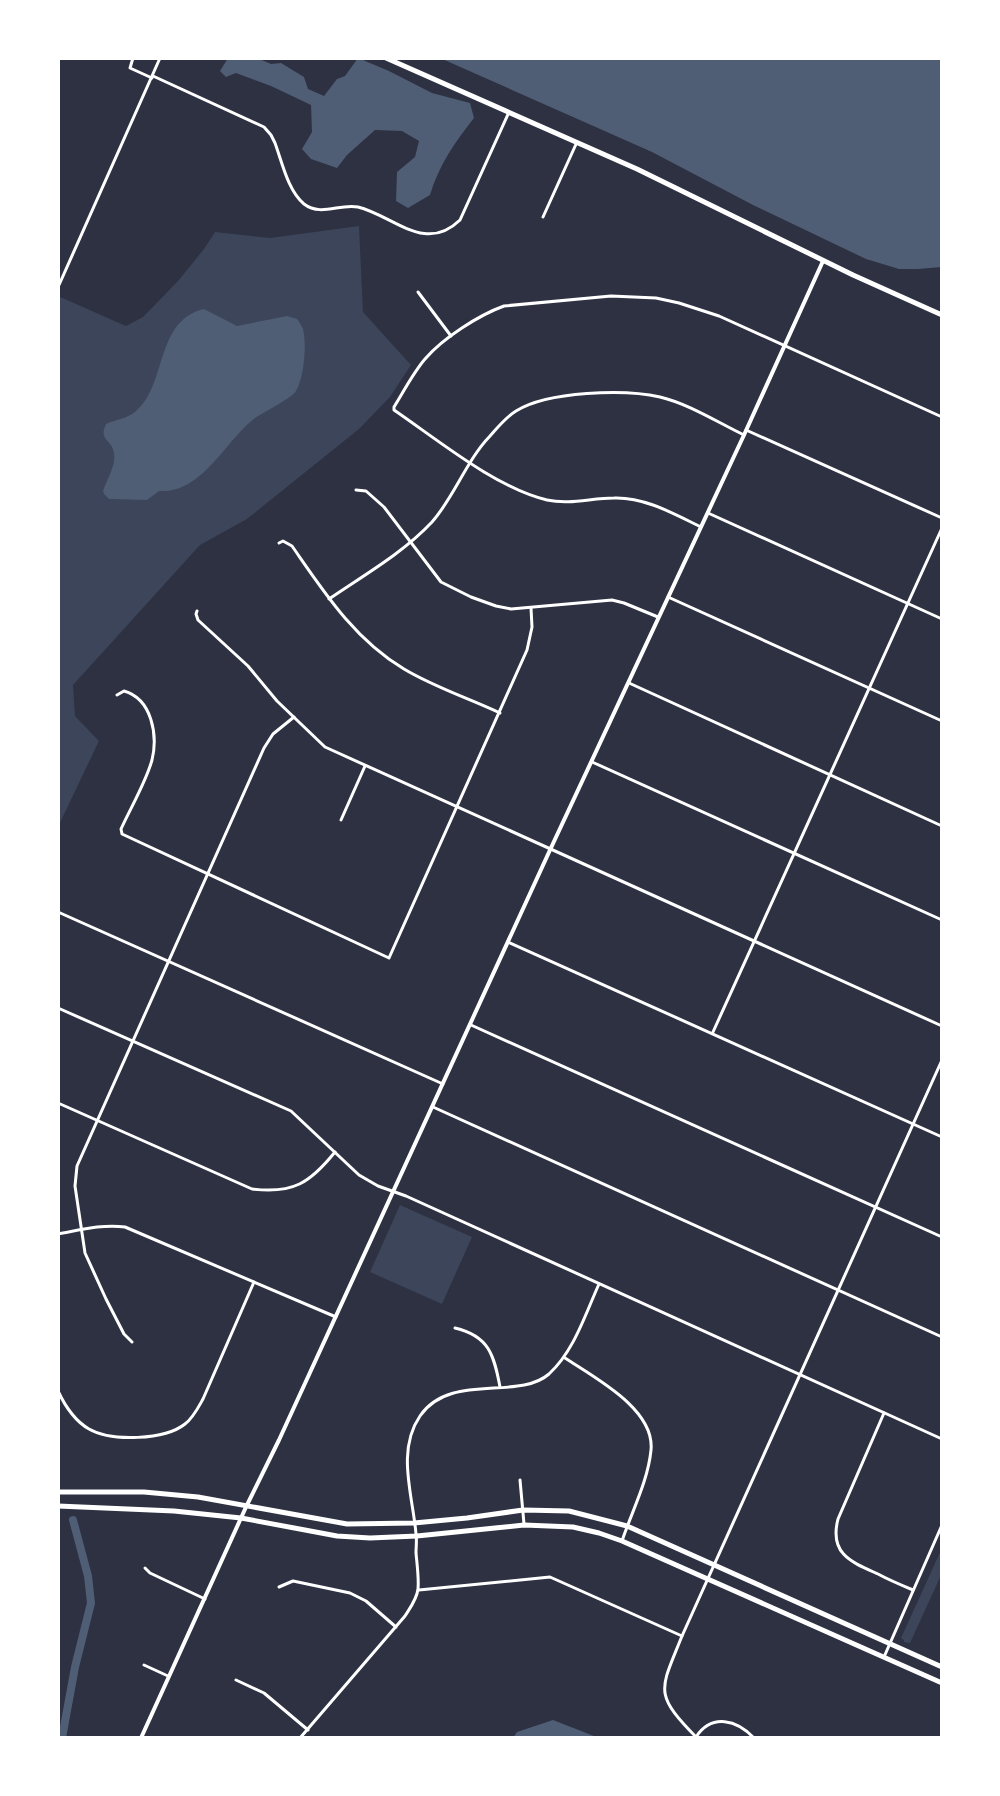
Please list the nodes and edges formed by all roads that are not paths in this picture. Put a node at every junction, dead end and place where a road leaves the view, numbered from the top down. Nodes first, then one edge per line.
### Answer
1 (133, 58) edge
2 (160, 58) edge
3 (386, 58) edge
4 (152, 77) junction
5 (509, 112) junction
6 (577, 142) junction
7 (543, 217) dead end
8 (823, 261) junction
9 (59, 285) edge
10 (418, 292) dead end
11 (942, 315) edge
12 (451, 336) junction
13 (784, 346) junction
14 (942, 417) edge
15 (745, 433) junction
16 (470, 462) junction
17 (356, 490) dead end
18 (707, 513) junction
19 (942, 518) edge
20 (701, 527) junction
21 (942, 528) edge
22 (410, 542) junction
23 (279, 543) dead end
24 (668, 597) junction
25 (329, 599) junction
26 (908, 603) junction
27 (531, 608) junction
28 (197, 611) dead end
29 (658, 617) junction
30 (942, 619) edge
31 (629, 683) junction
32 (869, 689) junction
33 (117, 695) dead end
34 (500, 713) junction
35 (294, 717) junction
36 (942, 721) edge
37 (591, 762) junction
38 (365, 766) junction
39 (830, 775) junction
40 (458, 806) junction
41 (341, 820) dead end
42 (942, 826) edge
43 (550, 850) junction
44 (794, 853) junction
45 (208, 874) junction
46 (58, 912) edge
47 (942, 920) edge
48 (754, 941) junction
49 (508, 942) junction
50 (168, 961) junction
51 (58, 1008) edge
52 (470, 1025) junction
53 (942, 1026) edge
54 (713, 1032) junction
55 (133, 1041) junction
56 (942, 1060) edge
57 (443, 1084) junction
58 (58, 1103) edge
59 (433, 1107) junction
60 (97, 1121) junction
61 (913, 1124) junction
62 (942, 1137) edge
63 (335, 1152) junction
64 (394, 1192) junction
65 (876, 1207) junction
66 (82, 1230) junction
67 (58, 1234) edge
68 (942, 1237) edge
69 (254, 1282) junction
70 (599, 1284) junction
71 (838, 1291) junction
72 (336, 1317) junction
73 (455, 1328) dead end
74 (942, 1337) edge
75 (132, 1342) dead end
76 (565, 1358) junction
77 (800, 1375) junction
78 (500, 1387) junction
79 (58, 1391) edge
80 (884, 1413) junction
81 (942, 1439) edge
82 (520, 1480) dead end
83 (58, 1492) edge
84 (58, 1506) edge
85 (246, 1507) junction
86 (523, 1510) junction
87 (241, 1518) junction
88 (414, 1523) junction
89 (524, 1525) junction
90 (942, 1525) edge
91 (627, 1526) junction
92 (417, 1536) junction
93 (622, 1541) junction
94 (714, 1565) junction
95 (145, 1568) dead end
96 (708, 1579) junction
97 (279, 1587) dead end
98 (418, 1590) junction
99 (913, 1590) junction
100 (205, 1599) junction
101 (396, 1627) junction
102 (682, 1636) junction
103 (890, 1643) junction
104 (884, 1657) junction
105 (144, 1665) dead end
106 (942, 1667) edge
107 (168, 1676) junction
108 (236, 1680) dead end
109 (942, 1681) edge
110 (308, 1730) junction
111 (141, 1738) edge
112 (300, 1738) edge
113 (696, 1738) edge
114 (754, 1738) edge

1 - 4 street
2 - 4 street
3 - 5 main road
4 - 5 street
4 - 9 street
5 - 6 main road
6 - 7 street
6 - 8 main road
8 - 11 main road
8 - 13 street
10 - 12 street
12 - 13 street
12 - 16 street
13 - 14 street
13 - 15 street
15 - 16 street
15 - 18 street
15 - 19 street
16 - 20 street
16 - 22 street
17 - 22 street
18 - 20 street
18 - 26 street
20 - 24 street
21 - 26 street
22 - 25 street
22 - 27 street
23 - 25 street
24 - 29 street
24 - 32 street
25 - 34 street
26 - 30 street
26 - 32 street
27 - 29 street
27 - 34 street
28 - 35 street
29 - 31 street
31 - 37 street
31 - 39 street
32 - 36 street
32 - 39 street
33 - 45 street
34 - 40 street
35 - 38 street
35 - 45 street
37 - 43 street
37 - 44 street
38 - 40 street
38 - 41 street
39 - 42 street
39 - 44 street
40 - 43 street
40 - 45 street
43 - 48 street
43 - 49 street
44 - 47 street
44 - 48 street
45 - 50 street
46 - 50 street
48 - 53 street
48 - 54 street
49 - 52 street
49 - 54 street
50 - 55 street
50 - 57 street
51 - 55 street
52 - 57 street
52 - 65 street
54 - 61 street
55 - 60 street
55 - 63 street
56 - 61 street
57 - 59 street
58 - 60 street
59 - 64 street
59 - 71 street
60 - 63 street
60 - 66 street
61 - 62 street
61 - 65 street
63 - 64 street
64 - 70 street
64 - 72 street
65 - 68 street
65 - 71 street
66 - 67 street
66 - 69 street
66 - 75 street
69 - 72 street
69 - 79 street
70 - 76 street
70 - 77 street
71 - 74 street
71 - 77 street
72 - 85 street
73 - 78 street
76 - 78 street
76 - 91 street
77 - 80 street
77 - 94 street
78 - 88 street
80 - 81 street
80 - 99 street
82 - 86 street
83 - 85 main road
84 - 87 main road
85 - 87 street
85 - 88 main road
86 - 88 main road
86 - 89 street
86 - 91 main road
87 - 92 main road
87 - 100 street
88 - 92 street
89 - 92 main road
89 - 93 main road
90 - 99 street
91 - 93 street
91 - 94 main road
92 - 98 street
93 - 96 main road
94 - 96 street
94 - 103 main road
95 - 100 street
96 - 102 street
96 - 104 main road
97 - 101 street
98 - 101 street
98 - 102 street
99 - 103 street
100 - 107 street
101 - 110 street
102 - 113 street
103 - 104 street
103 - 106 main road
104 - 109 main road
105 - 107 street
107 - 111 street
108 - 110 street
110 - 112 street
113 - 114 street

